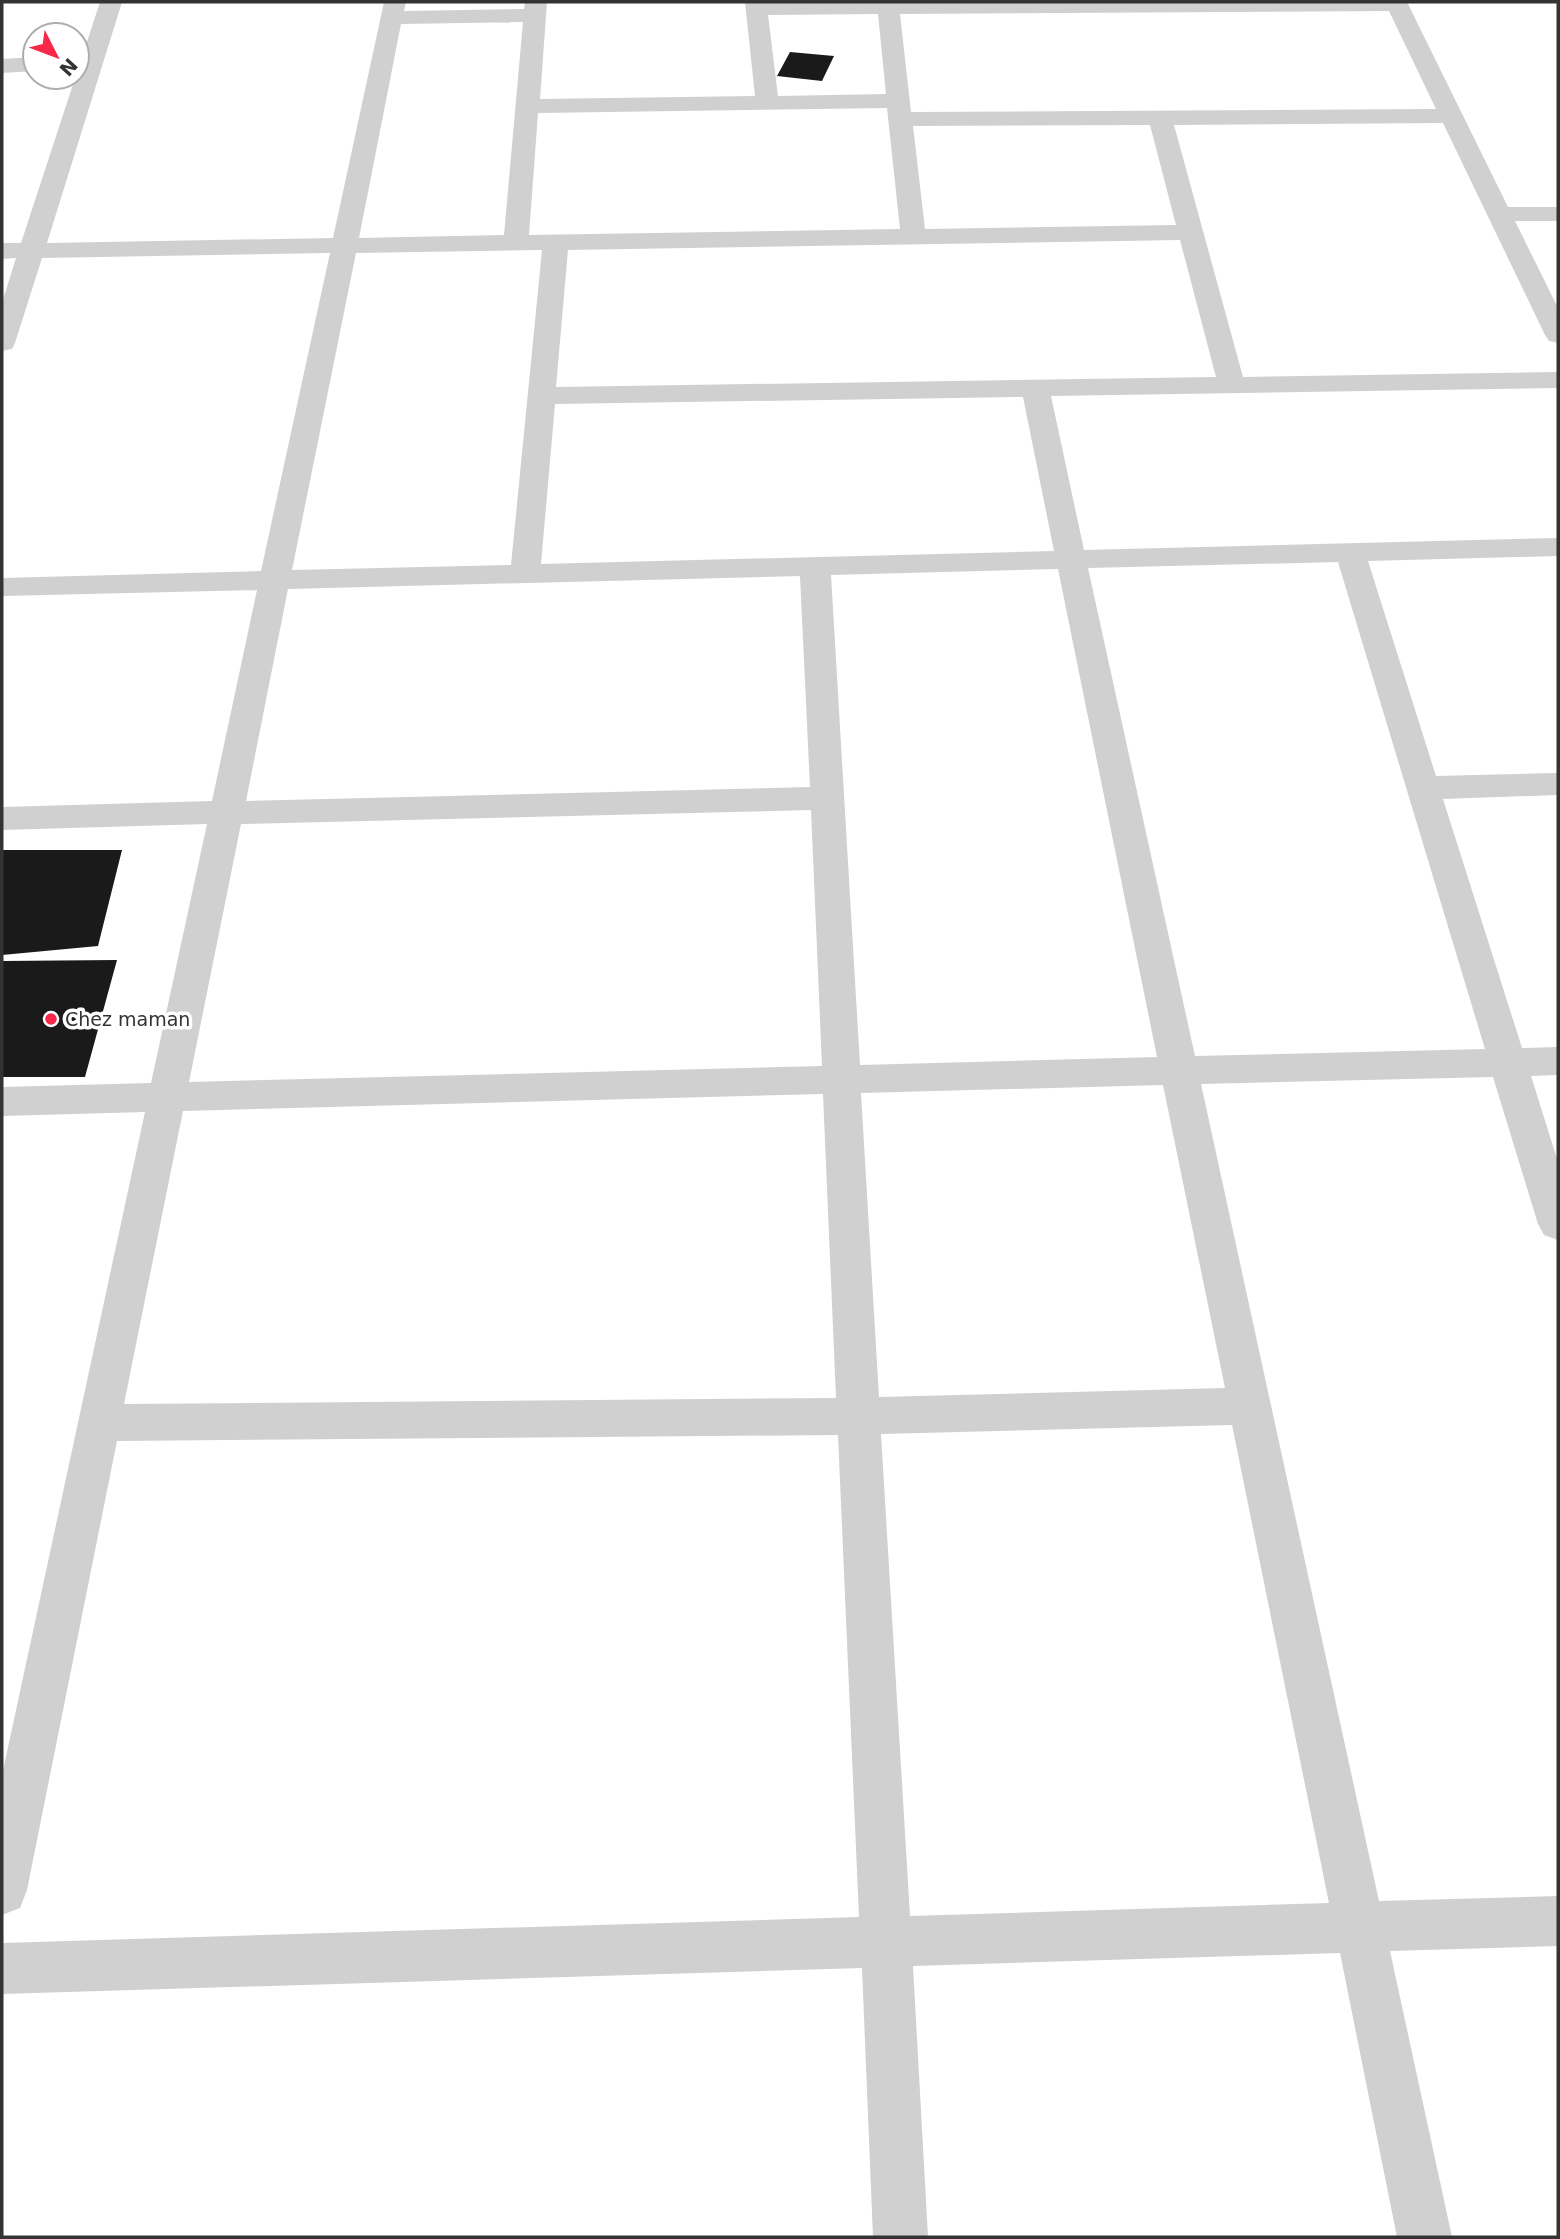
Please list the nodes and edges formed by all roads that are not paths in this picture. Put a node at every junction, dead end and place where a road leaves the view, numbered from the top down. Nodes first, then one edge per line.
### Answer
1 (111, 2) edge
2 (1397, 3) edge
3 (1153, 4) edge
4 (756, 5) edge
5 (888, 7) junction
6 (536, 8) edge
7 (393, 10) edge
8 (91, 47) edge
9 (21, 65) edge
10 (2, 66) edge
11 (76, 91) edge
12 (767, 103) junction
13 (527, 106) junction
14 (899, 110) junction
15 (1452, 116) junction
16 (1160, 117) junction
17 (1499, 214) junction
18 (1558, 214) edge
19 (1191, 232) junction
20 (913, 236) junction
21 (516, 242) junction
22 (556, 242) junction
23 (344, 245) junction
24 (31, 250) junction
25 (2, 251) edge
26 (1558, 335) edge
27 (2, 344) edge
28 (1558, 380) edge
29 (1232, 385) junction
30 (1035, 388) junction
31 (542, 396) junction
32 (1558, 547) edge
33 (1350, 552) junction
34 (1071, 560) junction
35 (815, 566) junction
36 (525, 573) junction
37 (274, 580) junction
38 (2, 587) edge
39 (1558, 784) edge
40 (1424, 788) junction
41 (826, 798) junction
42 (226, 813) junction
43 (2, 818) edge
44 (1558, 1061) edge
45 (1508, 1062) junction
46 (1179, 1071) junction
47 (841, 1079) junction
48 (167, 1097) junction
49 (2, 1101) edge
50 (1558, 1224) edge
51 (1250, 1406) junction
52 (859, 1416) junction
53 (99, 1423) junction
54 (2, 1890) edge
55 (1558, 1921) edge
56 (1359, 1928) junction
57 (885, 1942) junction
58 (2, 1969) edge
59 (901, 2237) edge
60 (1425, 2237) edge

1 - 8 street
2 - 3 street
2 - 15 street
3 - 5 street
4 - 5 street
4 - 12 street
5 - 14 street
6 - 7 street
6 - 13 street
7 - 23 street
9 - 10 street
11 - 24 street
12 - 13 street
12 - 14 street
13 - 21 street
14 - 16 street
14 - 20 street
15 - 16 street
15 - 17 street
16 - 19 street
17 - 18 street
17 - 26 street
19 - 20 street
19 - 29 street
20 - 22 street
21 - 22 street
21 - 23 street
22 - 31 street
23 - 24 street
23 - 37 street
24 - 25 street
24 - 27 street
28 - 29 street
29 - 30 street
30 - 31 street
30 - 34 street
31 - 36 street
32 - 33 street
33 - 34 street
33 - 40 street
34 - 35 street
34 - 46 street
35 - 36 street
35 - 41 street
36 - 37 street
37 - 38 street
37 - 42 street
39 - 40 street
40 - 45 street
41 - 42 street
41 - 47 street
42 - 43 street
42 - 48 street
44 - 45 street
45 - 46 street
45 - 50 street
46 - 47 street
46 - 51 street
47 - 48 street
47 - 52 street
48 - 49 street
48 - 53 street
51 - 52 street
51 - 56 street
52 - 53 street
52 - 57 street
53 - 54 street
55 - 56 street
56 - 57 street
56 - 60 street
57 - 58 street
57 - 59 street

